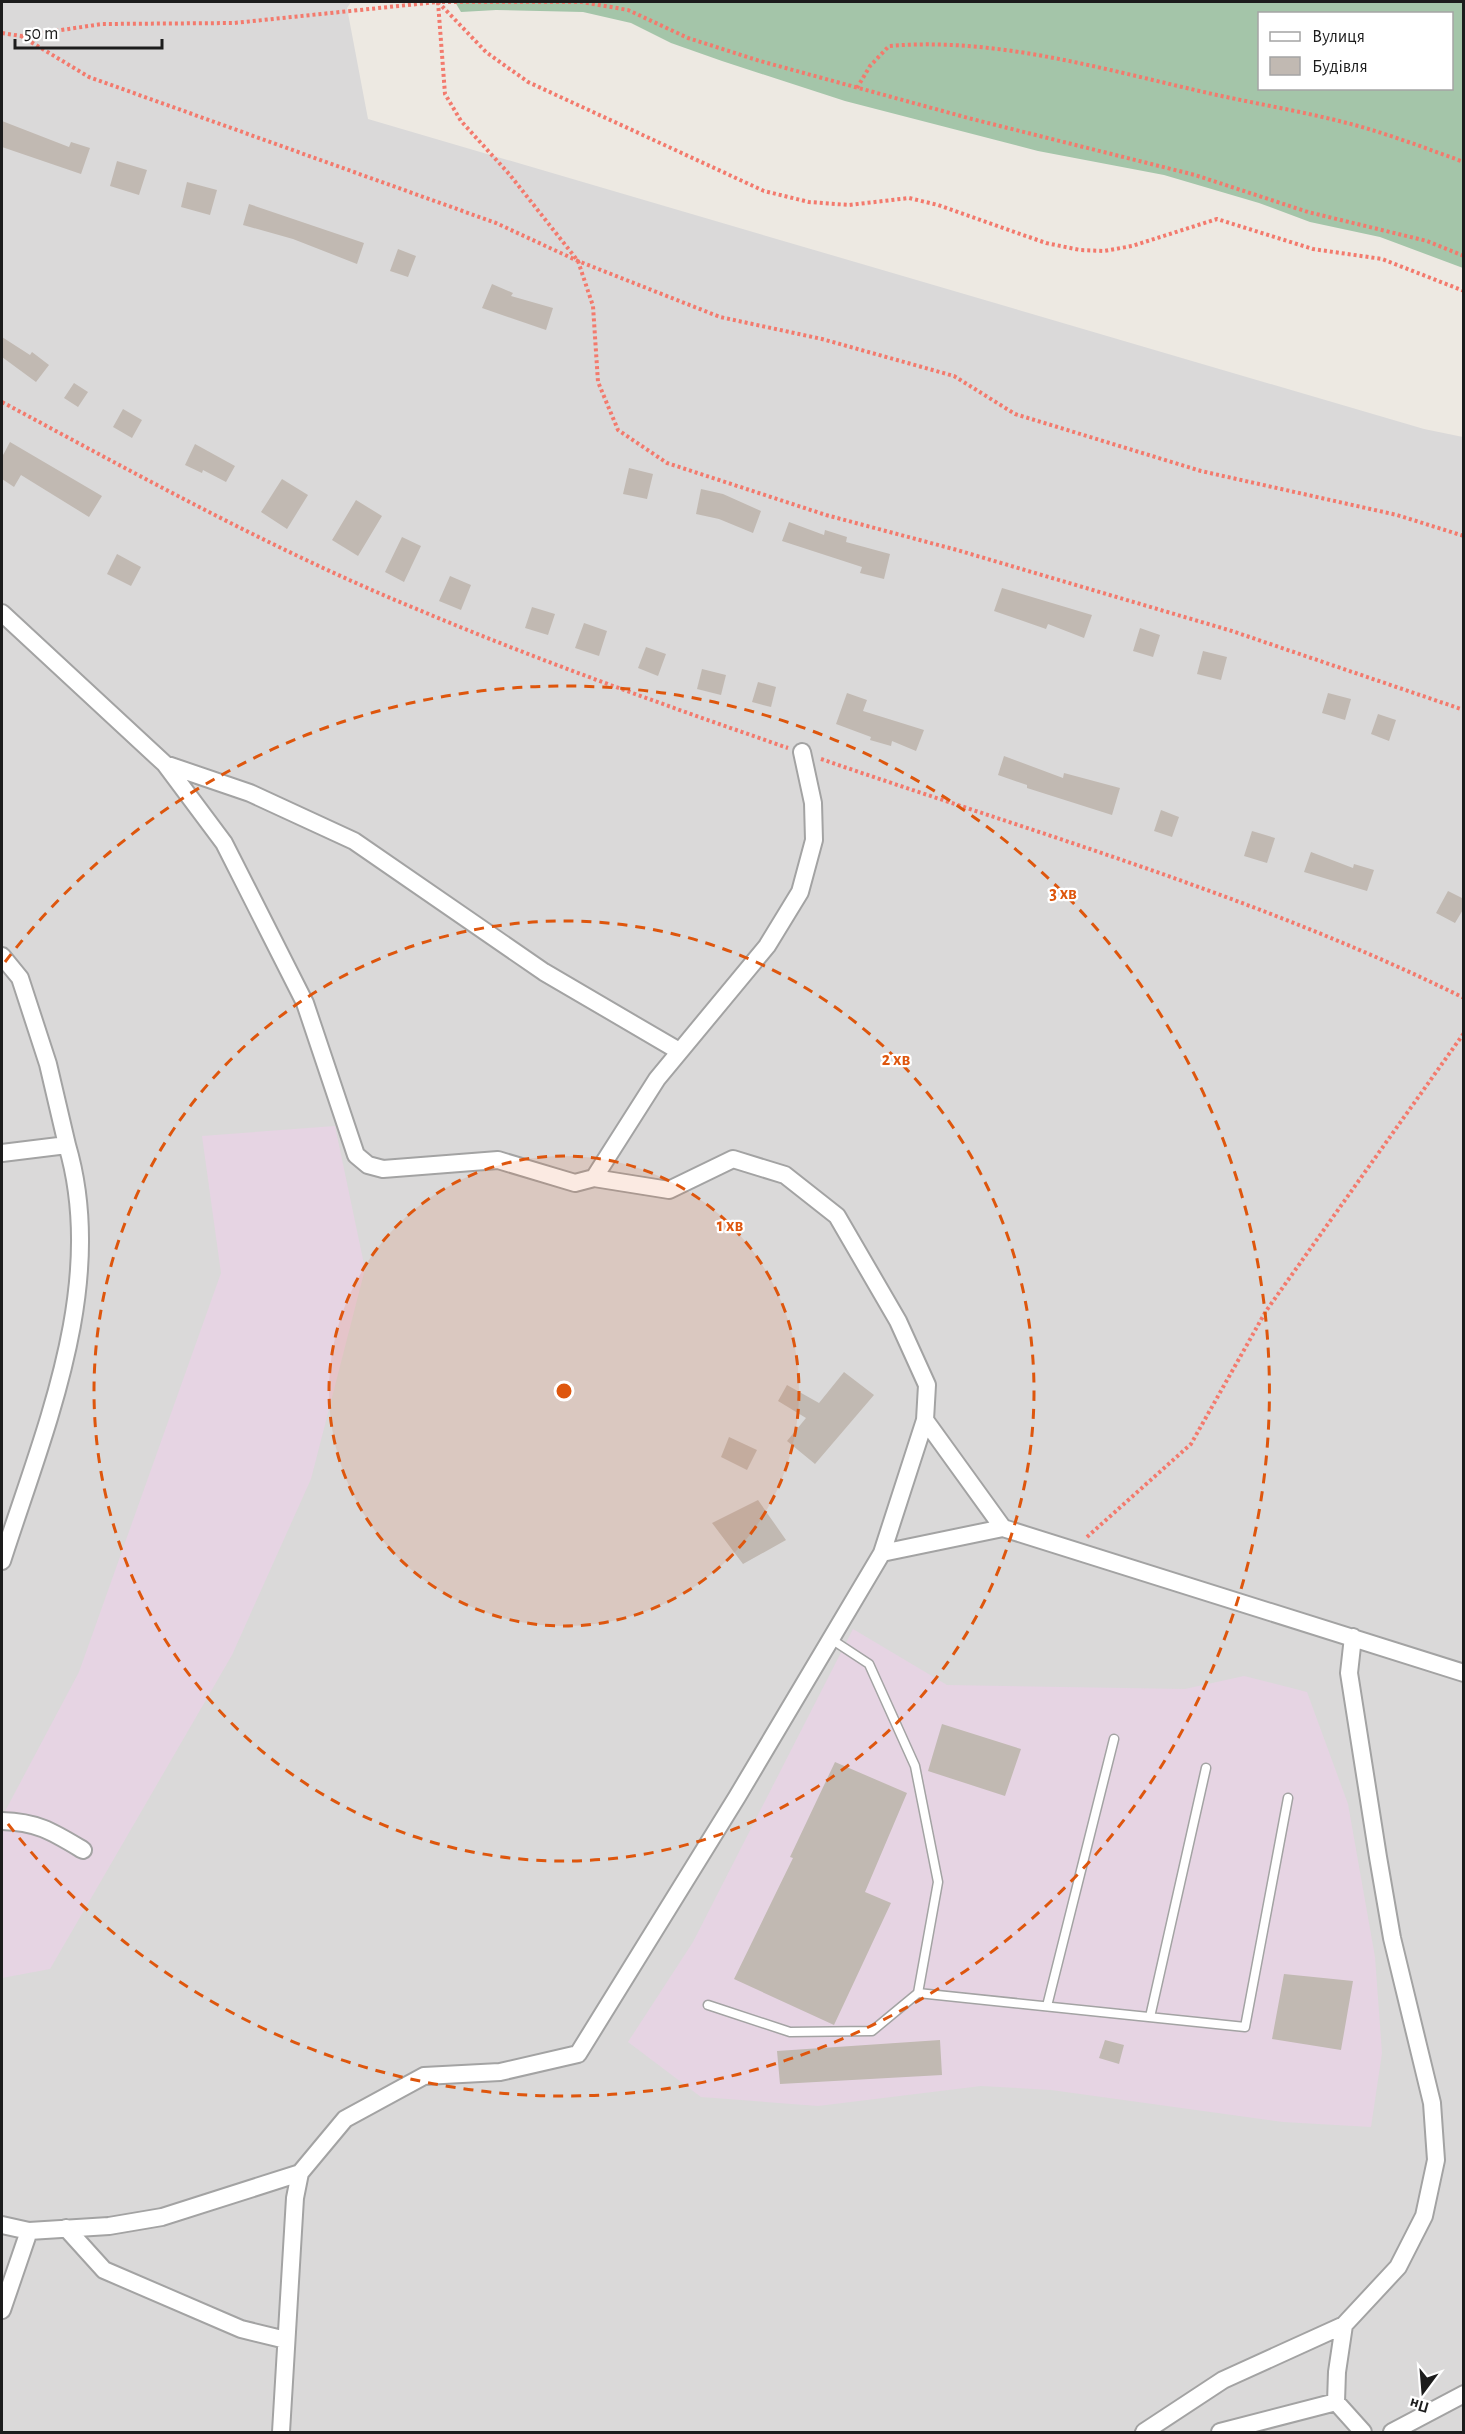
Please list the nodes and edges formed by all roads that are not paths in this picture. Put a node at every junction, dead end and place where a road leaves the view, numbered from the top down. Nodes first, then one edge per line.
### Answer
1 (2, 613) edge
2 (802, 752) road end
3 (165, 764) junction
4 (2, 956) edge
5 (679, 1051) junction
6 (67, 1145) junction
7 (2, 1153) edge
8 (594, 1178) junction
9 (926, 1420) junction
10 (1003, 1528) junction
11 (882, 1553) junction
12 (2, 1561) edge
13 (1353, 1637) junction
14 (831, 1639) junction
15 (1464, 1673) edge
16 (1114, 1739) dead end
17 (1206, 1768) dead end
18 (1288, 1797) dead end
19 (2, 1821) edge
20 (83, 1850) dead end
21 (918, 1993) junction
22 (708, 2005) dead end
23 (1047, 2006) junction
24 (1150, 2017) junction
25 (300, 2173) junction
26 (2, 2225) edge
27 (66, 2228) junction
28 (29, 2231) junction
29 (2, 2310) edge
30 (1344, 2325) junction
31 (286, 2340) junction
32 (1464, 2394) edge
33 (1336, 2402) junction
34 (281, 2433) edge
35 (1144, 2433) edge
36 (1220, 2433) edge
37 (1364, 2433) edge
38 (1392, 2433) edge

1 - 3 street
2 - 5 street
3 - 5 street
3 - 8 street
4 - 6 street
5 - 8 street
6 - 7 street
6 - 12 street
8 - 9 street
9 - 10 street
9 - 11 street
10 - 11 street
10 - 13 street
11 - 14 street
13 - 15 street
13 - 30 street
14 - 21 lane
14 - 25 street
16 - 23 lane
17 - 24 lane
18 - 24 lane
19 - 20 street
21 - 22 lane
21 - 23 lane
23 - 24 lane
25 - 27 street
25 - 31 street
26 - 28 street
27 - 28 street
27 - 31 street
28 - 29 street
30 - 33 street
30 - 35 street
31 - 34 street
32 - 38 street
33 - 36 street
33 - 37 street

